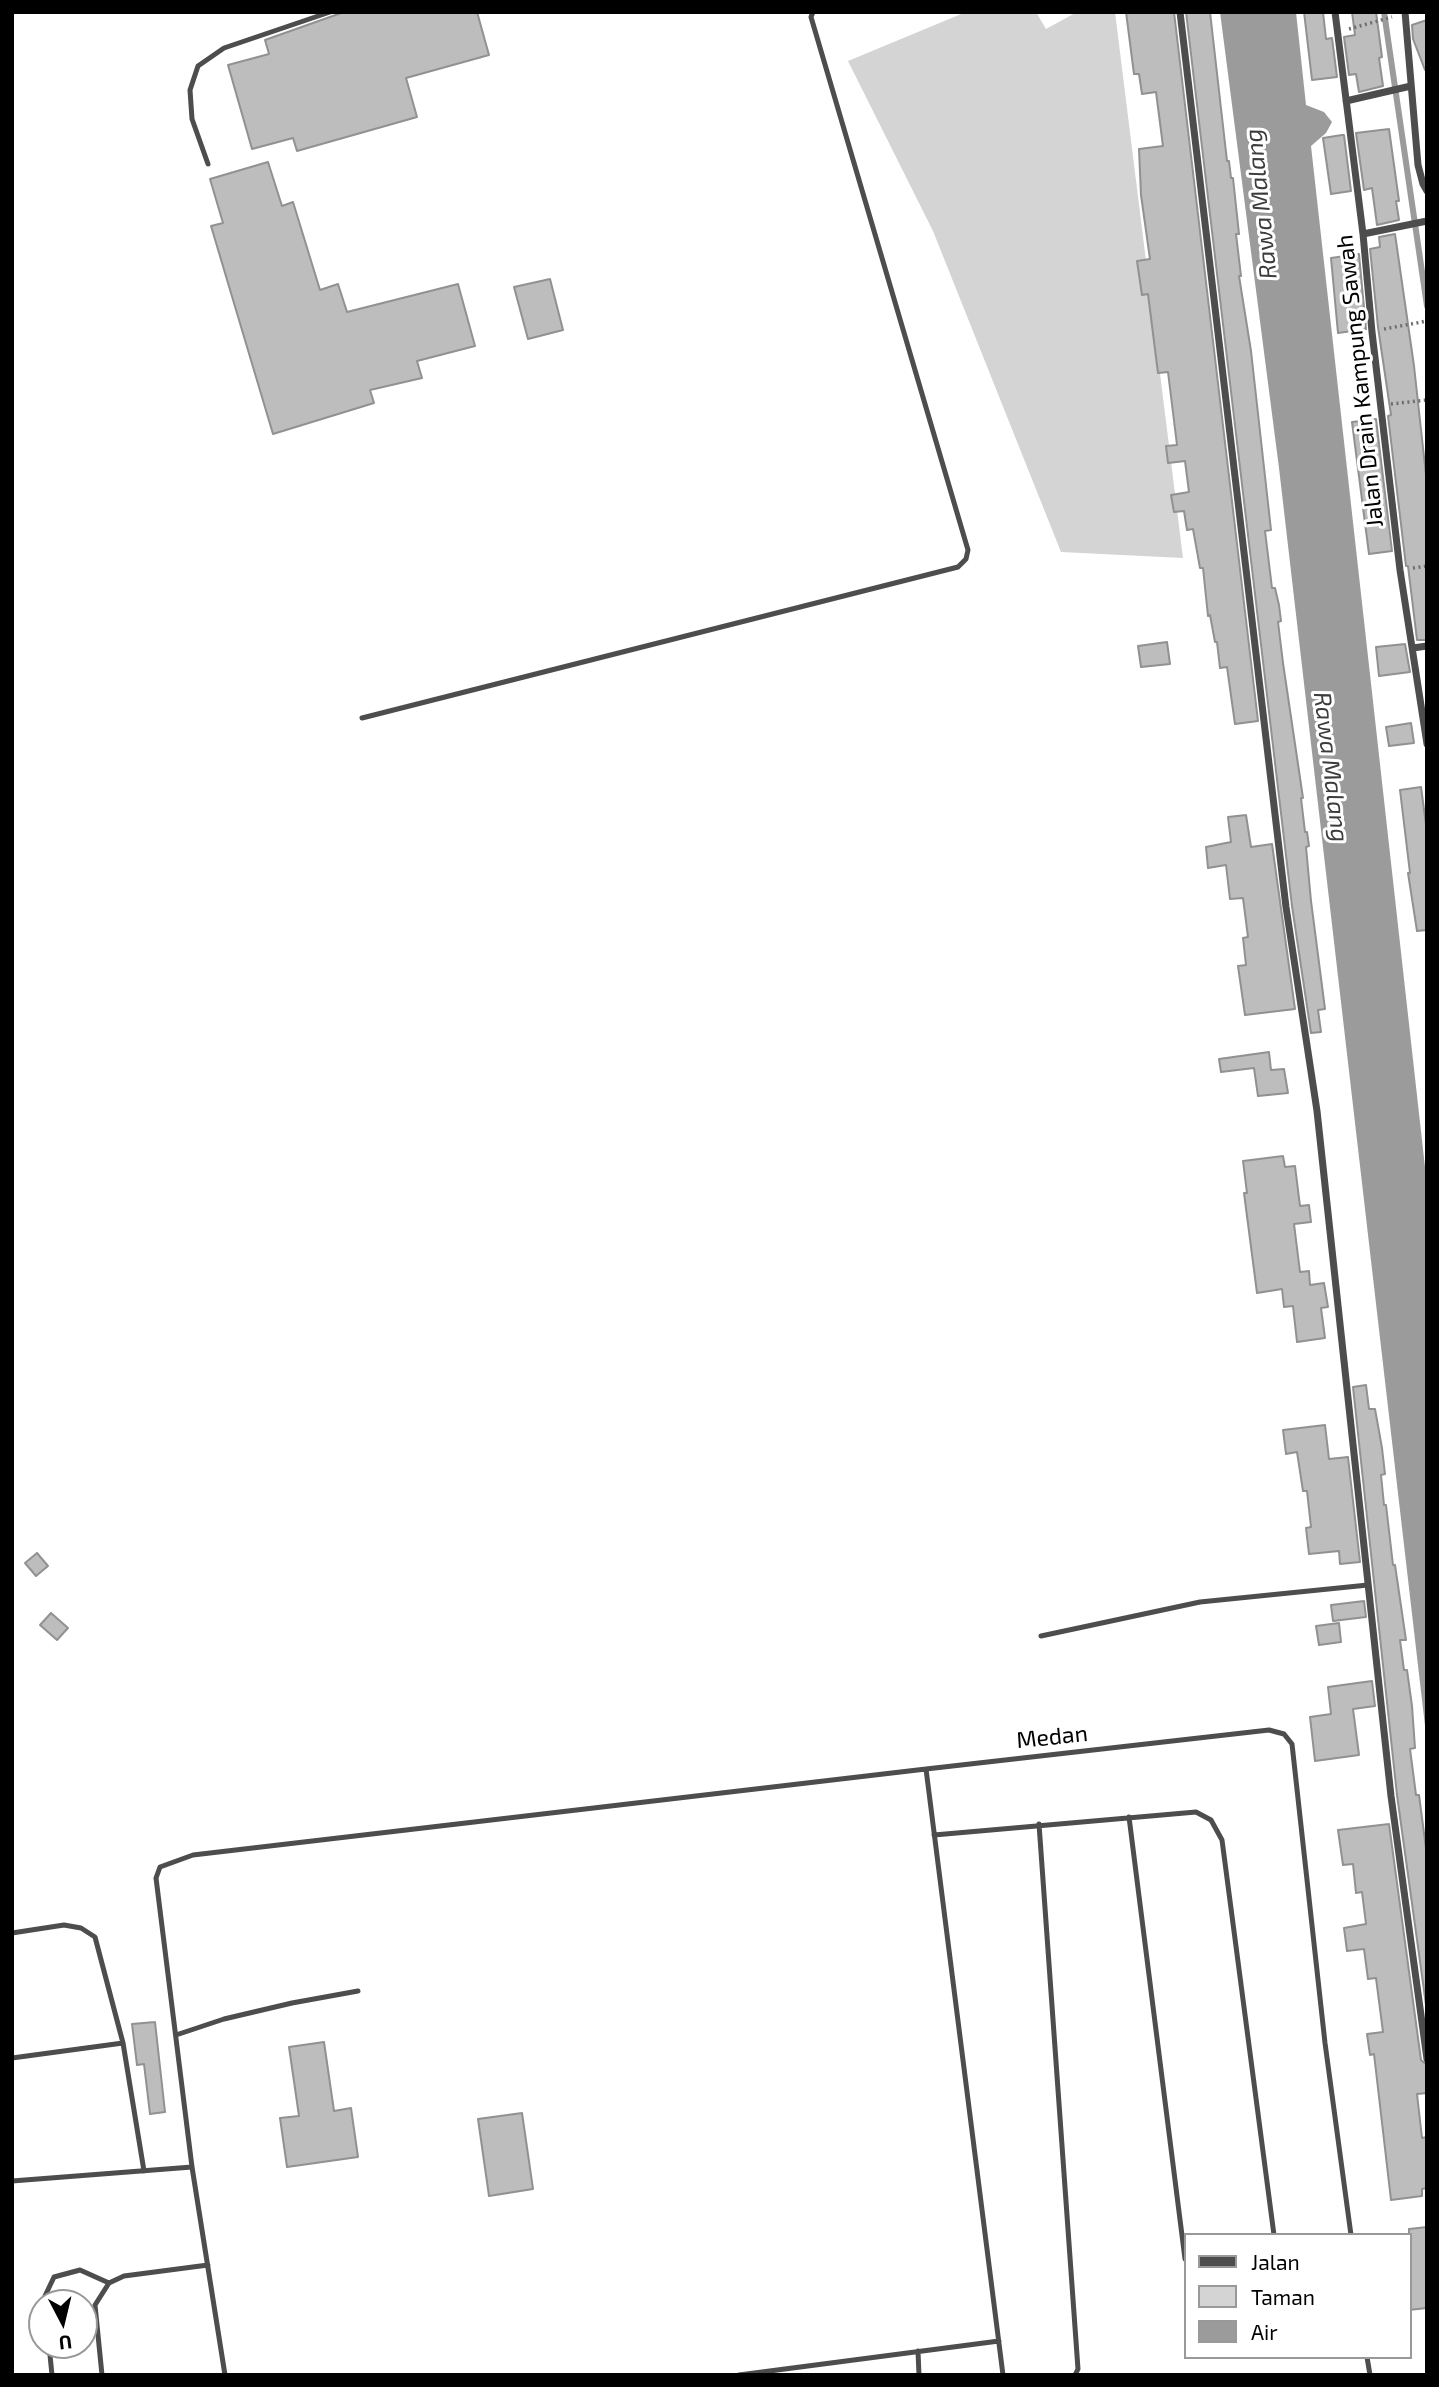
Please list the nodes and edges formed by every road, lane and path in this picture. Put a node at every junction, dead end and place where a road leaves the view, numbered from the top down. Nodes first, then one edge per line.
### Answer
1 (330, 12) edge
2 (813, 12) edge
3 (1180, 12) edge
4 (1335, 12) edge
5 (1402, 14) edge
6 (1337, 32) junction
7 (1411, 86) junction
8 (1346, 102) junction
9 (208, 164) dead end
10 (1427, 191) edge
11 (1427, 221) edge
12 (1363, 234) junction
13 (1427, 321) edge
14 (1372, 331) junction
15 (1427, 400) edge
16 (1382, 406) junction
17 (1427, 646) edge
18 (1413, 648) junction
19 (362, 718) dead end
20 (1427, 744) edge
21 (1368, 1585) junction
22 (1041, 1636) dead end
23 (926, 1769) junction
24 (1129, 1817) junction
25 (1039, 1824) junction
26 (934, 1835) junction
27 (12, 1934) edge
28 (358, 1991) dead end
29 (176, 2035) junction
30 (123, 2043) junction
31 (12, 2058) edge
32 (1427, 2059) edge
33 (192, 2167) junction
34 (144, 2171) junction
35 (12, 2181) edge
36 (1274, 2233) edge
37 (1351, 2233) edge
38 (1184, 2251) edge
39 (208, 2266) junction
40 (109, 2283) junction
41 (48, 2289) edge
42 (999, 2341) junction
43 (918, 2351) junction
44 (102, 2375) edge
45 (225, 2375) edge
46 (739, 2375) edge
47 (919, 2375) edge
48 (1003, 2375) edge
49 (1075, 2375) edge

1 - 9 lane
2 - 19 lane
3 - 21 street
4 - 6 street, Jalan Drain Kampung Sawah
5 - 6 path
5 - 7 street
6 - 8 street, Jalan Drain Kampung Sawah
7 - 8 street
7 - 10 street
8 - 12 street, Jalan Drain Kampung Sawah
11 - 12 street
12 - 14 street, Jalan Drain Kampung Sawah
13 - 14 path
14 - 16 street, Jalan Drain Kampung Sawah
15 - 16 path
16 - 18 street, Jalan Drain Kampung Sawah
17 - 18 street
18 - 20 street, Jalan Drain Kampung Sawah
21 - 22 lane
21 - 32 street
23 - 26 lane
23 - 29 lane, Medan
23 - 37 lane, Medan
24 - 25 lane
24 - 36 lane
24 - 38 lane
25 - 26 lane
25 - 49 lane
26 - 42 lane
27 - 30 lane
28 - 29 lane
29 - 33 lane, Medan
30 - 31 lane
30 - 34 lane
33 - 34 lane
33 - 39 lane, Medan
34 - 35 lane
39 - 40 lane
39 - 45 lane, Medan
40 - 41 lane
40 - 44 lane
42 - 43 lane
42 - 48 lane
43 - 46 lane
43 - 47 lane

